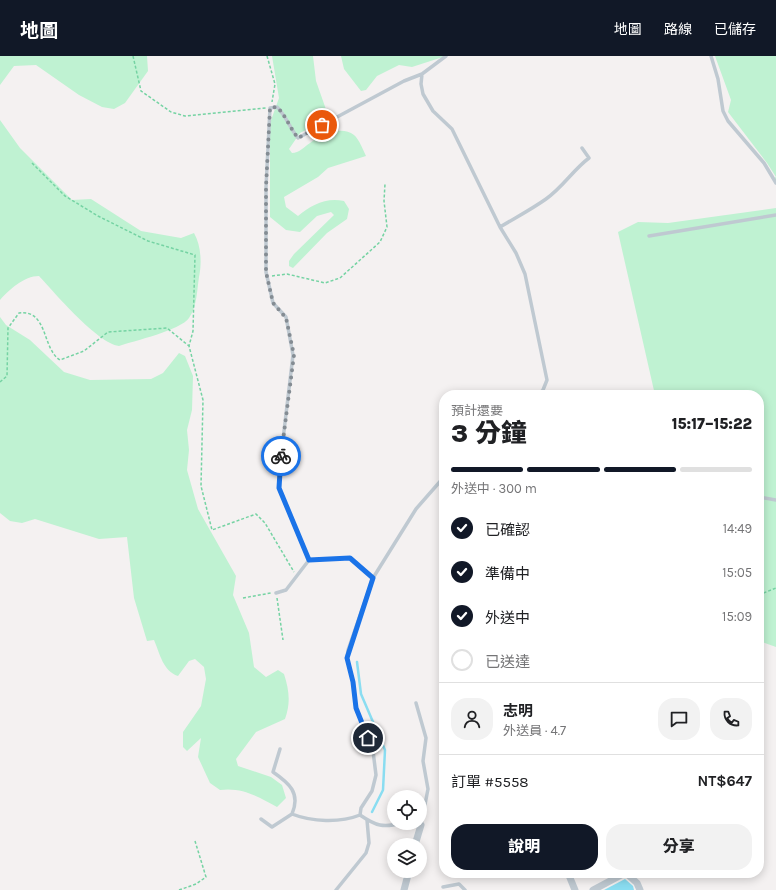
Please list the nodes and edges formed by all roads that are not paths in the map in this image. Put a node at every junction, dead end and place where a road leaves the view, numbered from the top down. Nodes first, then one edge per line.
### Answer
1 (446, 56) edge
2 (711, 56) edge
3 (422, 74) junction
4 (582, 148) dead end
5 (776, 183) edge
6 (776, 215) edge
7 (500, 227) junction
8 (649, 236) dead end
9 (543, 390) edge
10 (439, 483) edge
11 (764, 498) edge
12 (776, 500) edge
13 (309, 560) junction
14 (373, 578) junction
15 (276, 592) road end
16 (416, 703) dead end
17 (280, 749) dead end
18 (427, 792) edge
19 (292, 814) junction
20 (360, 815) junction
21 (261, 819) dead end
22 (367, 820) junction
23 (387, 827) edge
24 (407, 878) edge
25 (570, 878) edge
26 (616, 878) edge
27 (632, 878) edge
28 (443, 887) dead end
29 (336, 890) edge
30 (404, 890) edge
31 (465, 890) edge
32 (575, 890) edge
33 (593, 890) edge
34 (640, 890) edge

1 - 3 lane
2 - 5 lane
3 - 7 lane
3 - 13 lane
4 - 7 lane
6 - 8 lane
7 - 9 lane
10 - 14 lane
11 - 12 lane
13 - 14 lane
13 - 15 lane
14 - 20 lane
16 - 18 lane
17 - 19 lane
19 - 20 lane
19 - 21 lane
20 - 22 lane
22 - 23 lane
22 - 29 lane
24 - 30 street
25 - 32 street
26 - 33 street
27 - 34 street
28 - 31 lane

